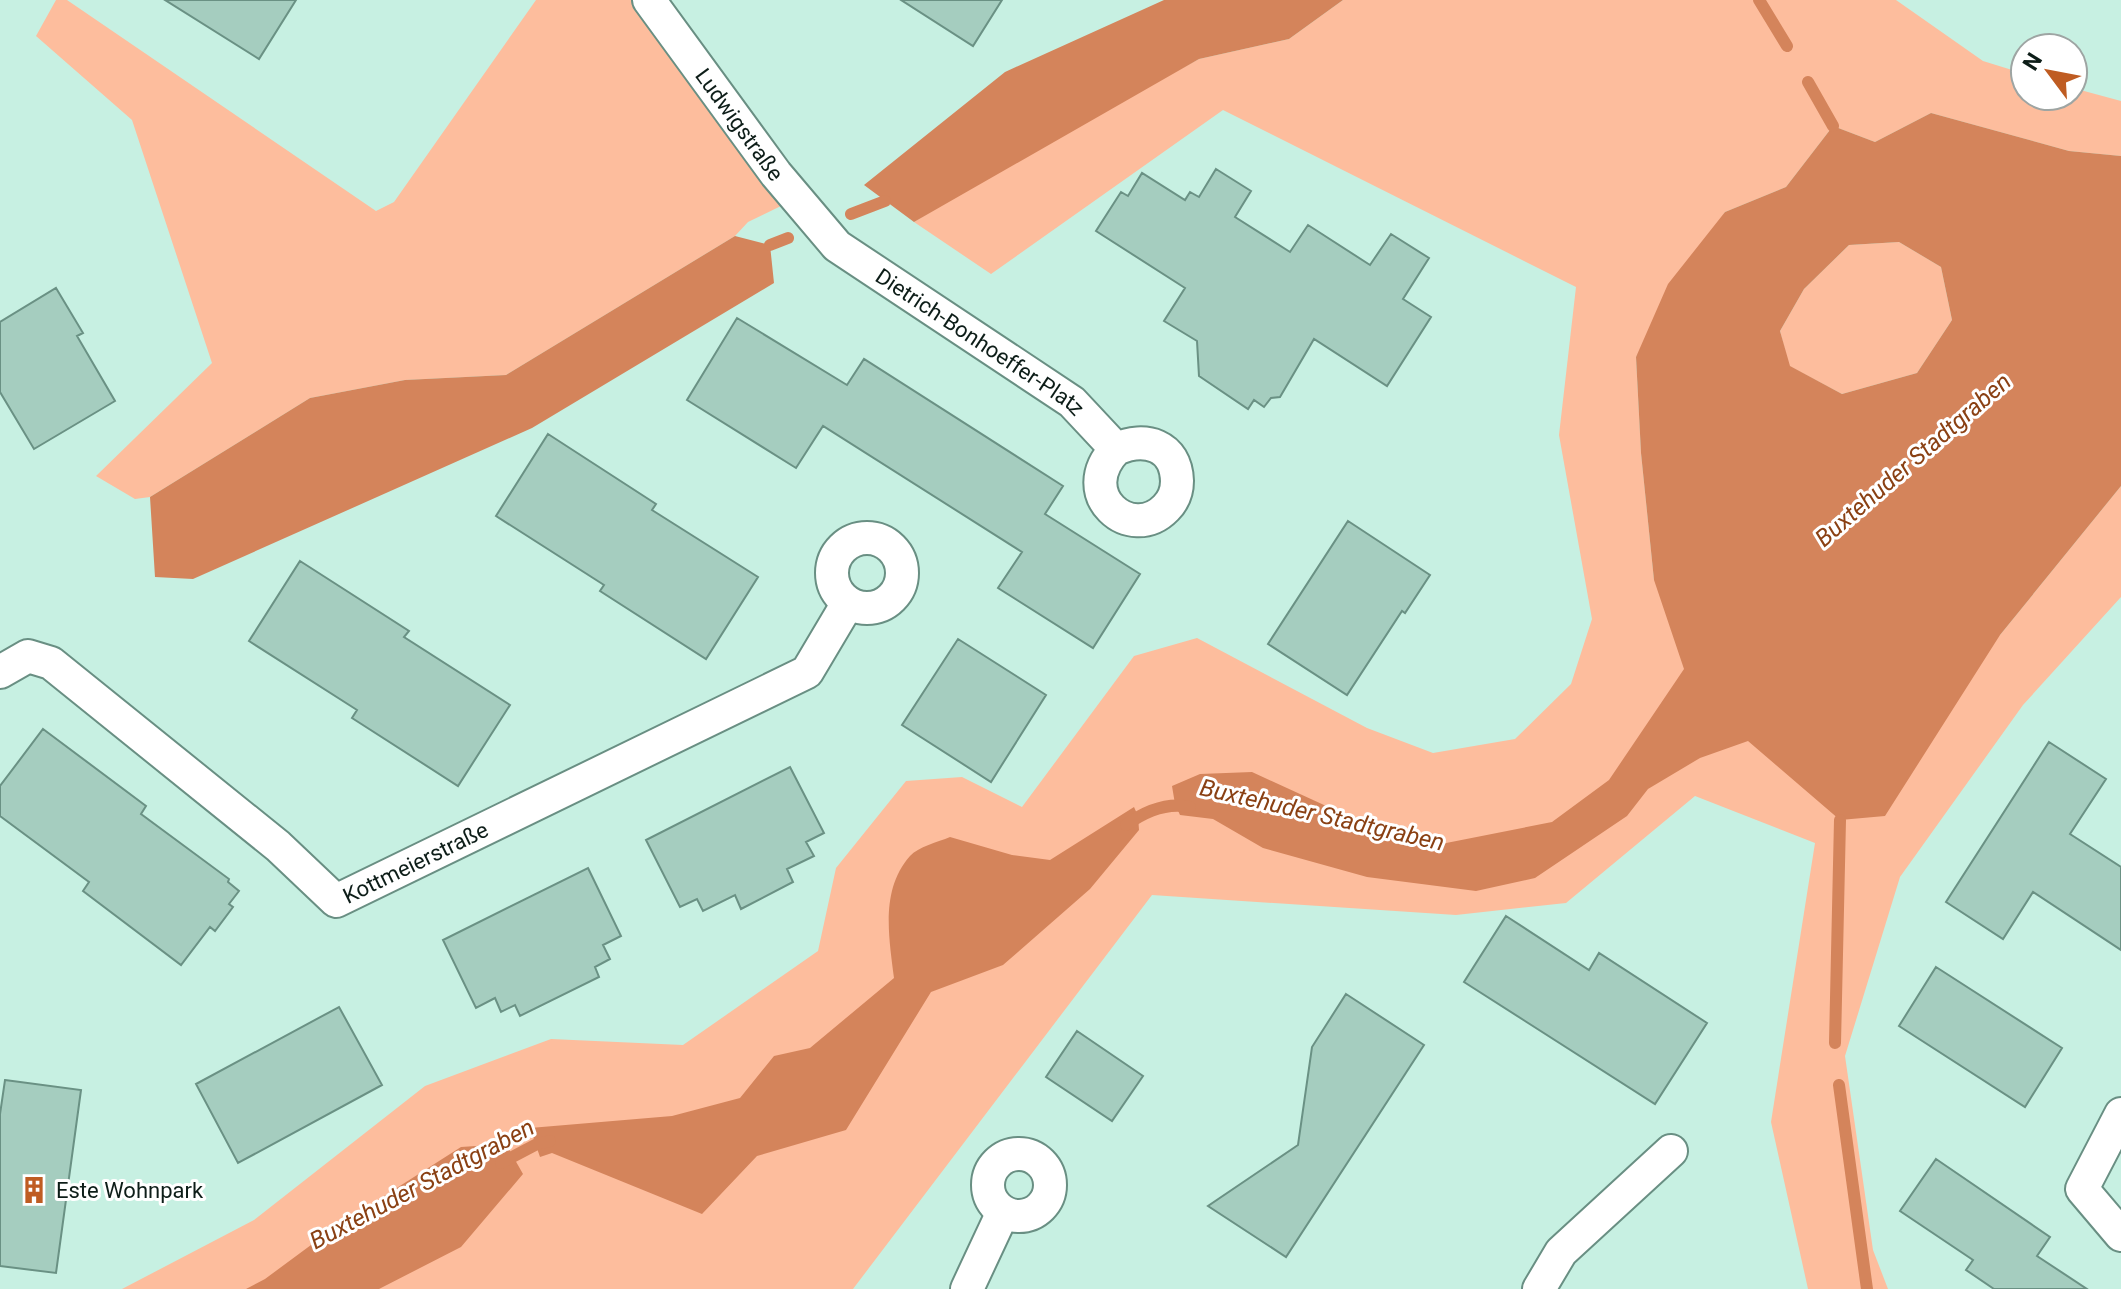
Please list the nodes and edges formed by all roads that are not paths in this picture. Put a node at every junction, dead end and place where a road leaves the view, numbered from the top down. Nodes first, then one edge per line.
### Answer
1 (649, 0) edge
2 (837, 246) joint
3 (1116, 449) dead end
4 (848, 603) dead end
5 (0, 672) edge
6 (2121, 1114) edge
7 (1671, 1151) dead end
8 (1003, 1212) dead end
9 (2121, 1235) edge
10 (967, 1289) edge
11 (1539, 1289) edge

1 - 2 street, Ludwigstraße
2 - 3 street, Dietrich-Bonhoeffer-Platz
4 - 5 street, Kottmeierstraße
6 - 9 street
7 - 11 street
8 - 10 street

